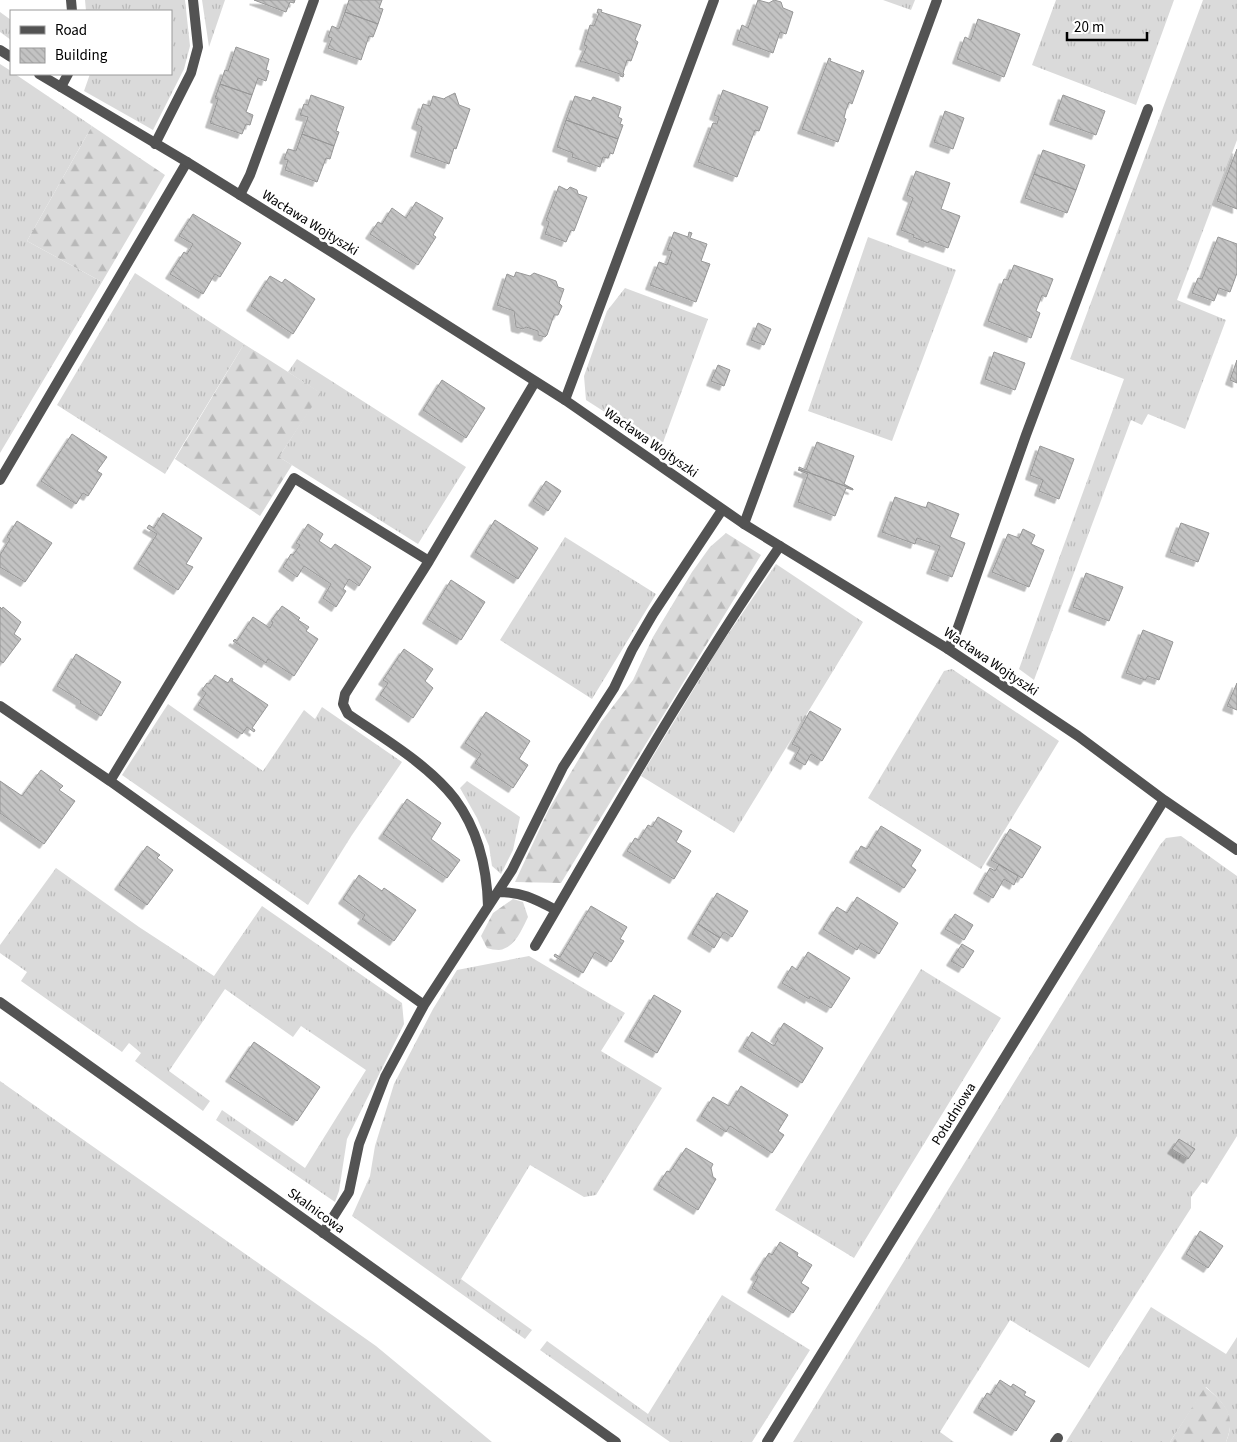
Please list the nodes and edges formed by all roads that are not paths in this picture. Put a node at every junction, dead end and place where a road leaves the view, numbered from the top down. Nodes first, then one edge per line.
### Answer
1 (193, 0) edge
2 (314, 0) edge
3 (714, 0) edge
4 (937, 0) edge
5 (41, 75) edge
6 (67, 75) edge
7 (61, 87) junction
8 (1148, 109) dead end
9 (155, 144) junction
10 (187, 162) junction
11 (240, 195) junction
12 (535, 382) junction
13 (565, 400) junction
14 (0, 480) edge
15 (722, 510) junction
16 (744, 524) junction
17 (780, 546) junction
18 (429, 561) junction
19 (948, 649) junction
20 (0, 706) edge
21 (110, 781) junction
22 (1164, 800) junction
23 (1237, 850) edge
24 (498, 892) junction
25 (488, 906) junction
26 (556, 910) junction
27 (535, 946) dead end
28 (0, 1002) edge
29 (424, 1004) junction
30 (323, 1232) junction
31 (616, 1442) edge
32 (767, 1442) edge

1 - 9 street
2 - 11 street
3 - 13 street
4 - 16 street
5 - 7 street, Wacława Wojtyszki
6 - 7 street
7 - 9 street, Wacława Wojtyszki
8 - 19 street
9 - 10 street, Wacława Wojtyszki
10 - 11 street, Wacława Wojtyszki
10 - 14 street
11 - 12 street, Wacława Wojtyszki
12 - 13 street, Wacława Wojtyszki
12 - 18 street
13 - 15 street, Wacława Wojtyszki
15 - 16 street, Wacława Wojtyszki
15 - 24 street
16 - 17 street, Wacława Wojtyszki
17 - 19 street, Wacława Wojtyszki
17 - 26 street
18 - 21 street
18 - 25 street
19 - 22 street, Wacława Wojtyszki
20 - 21 street
21 - 29 street
22 - 23 street, Wacława Wojtyszki
22 - 32 street, Południowa
24 - 25 street
24 - 26 street
25 - 29 street
26 - 27 street
28 - 30 street, Skalnicowa
29 - 30 street
30 - 31 street, Skalnicowa

